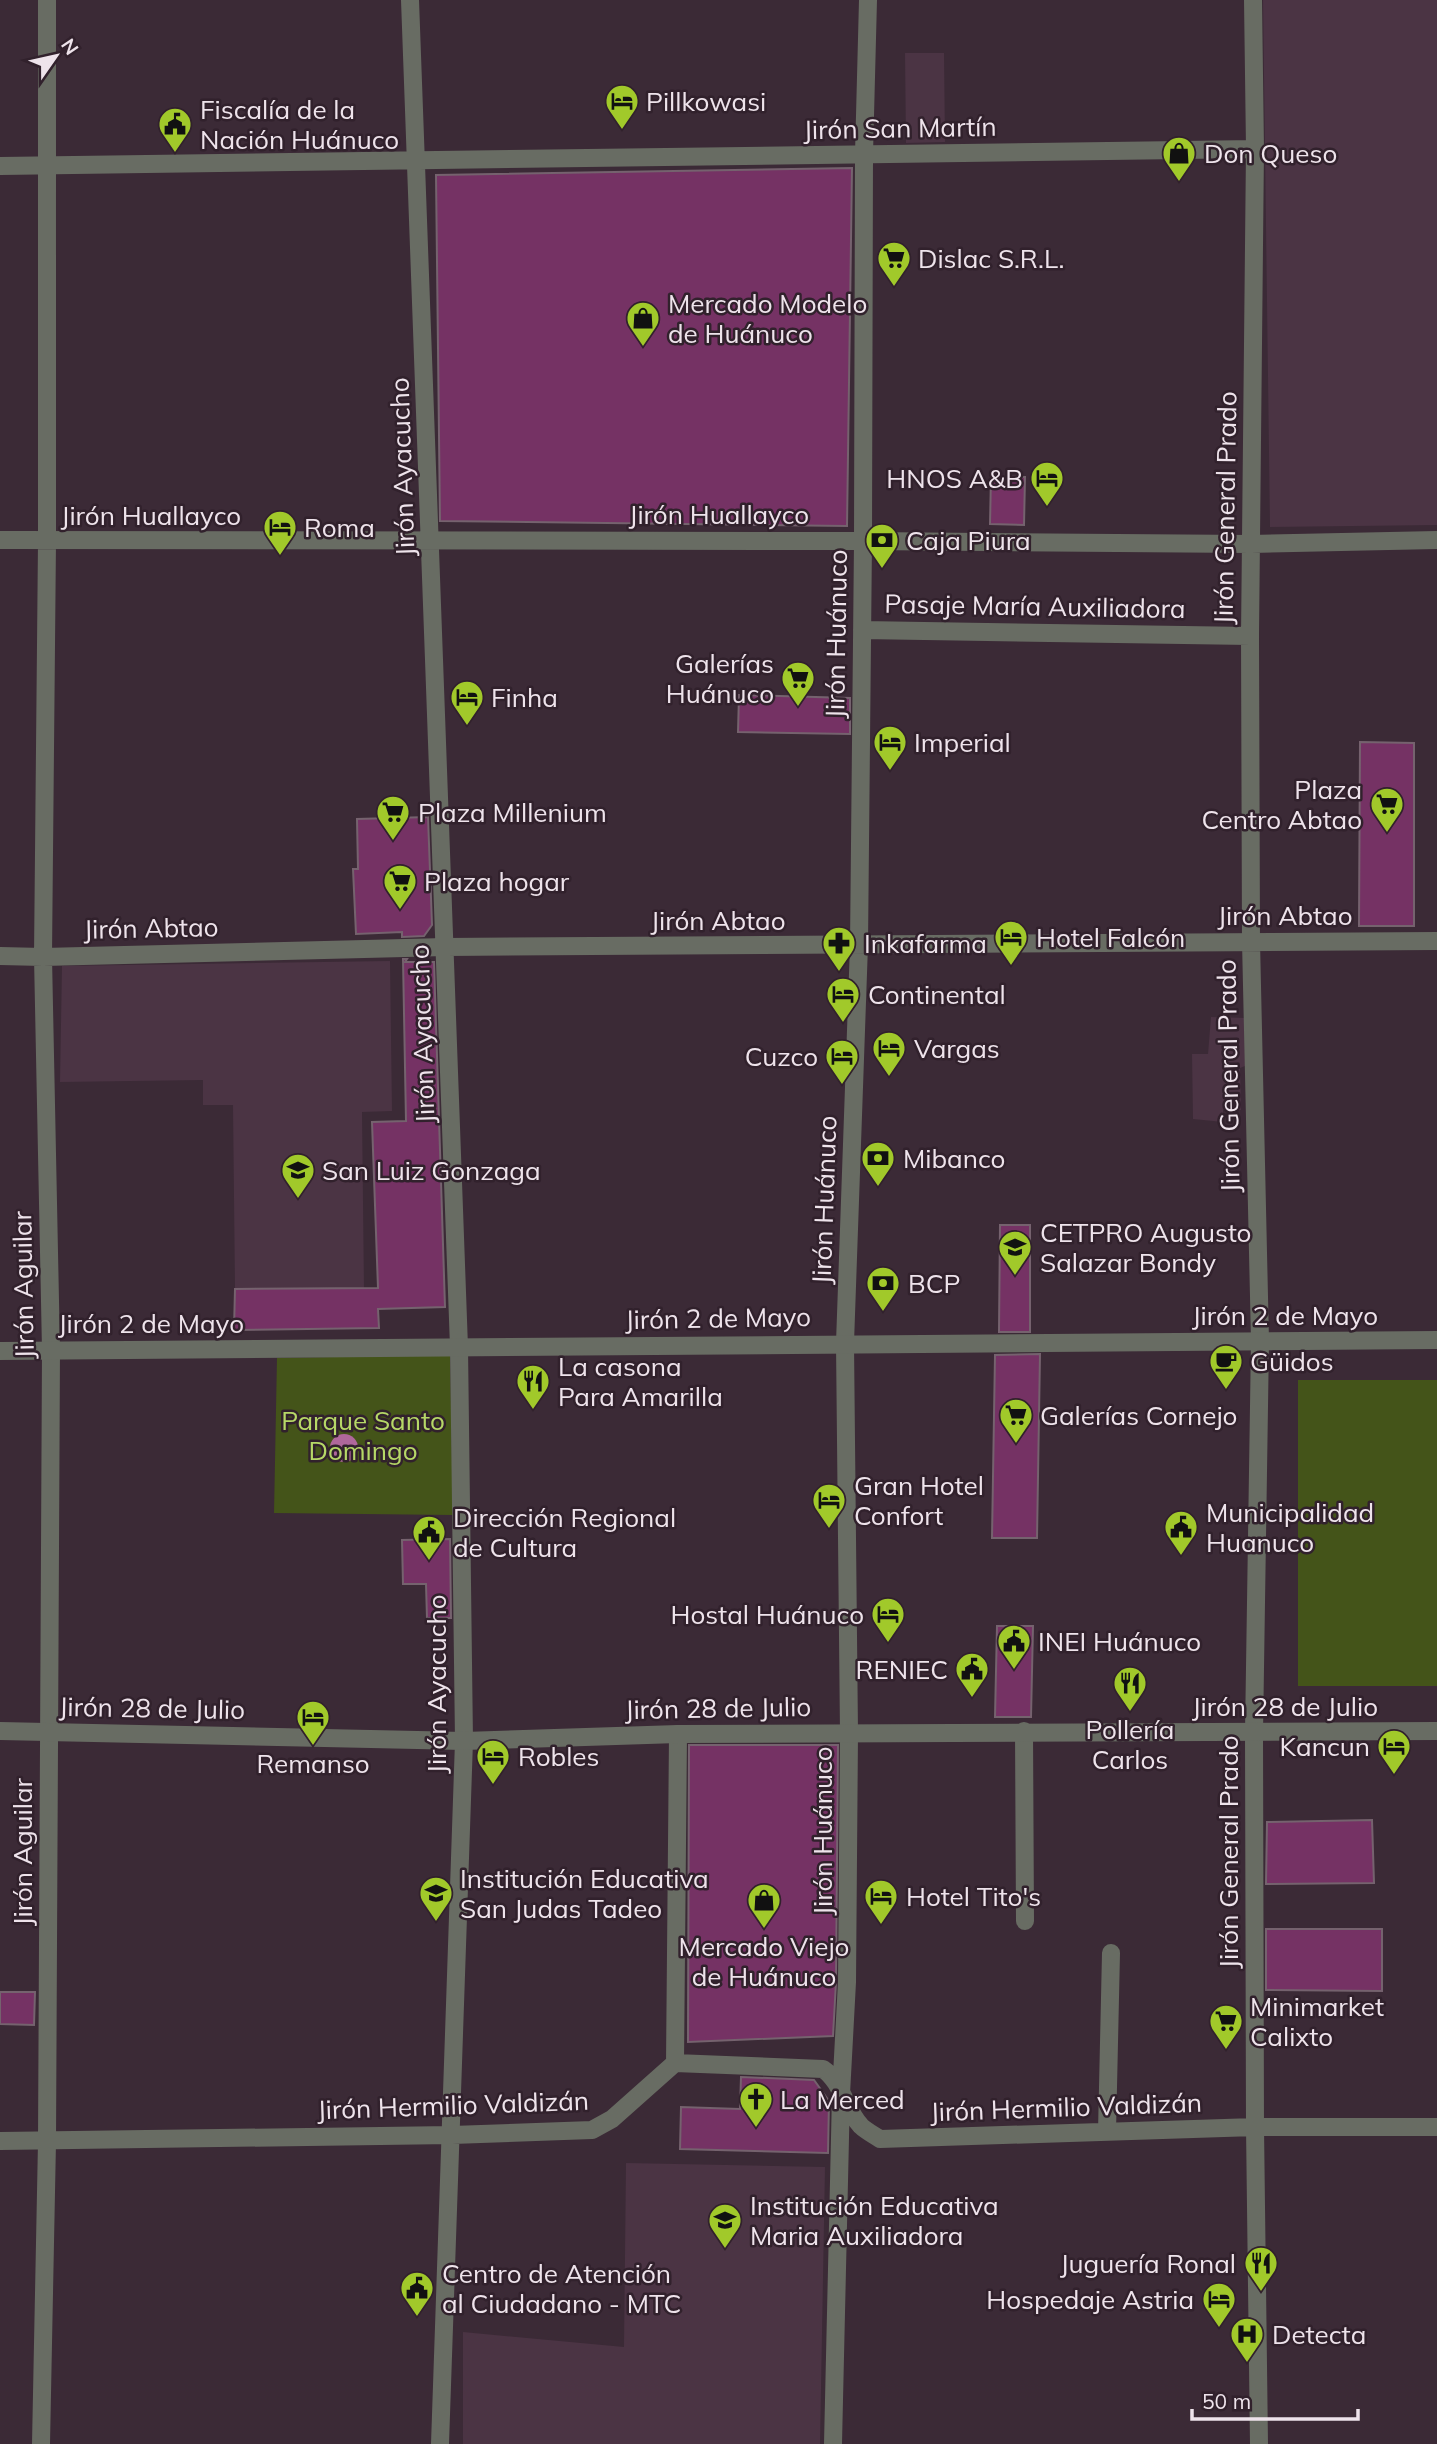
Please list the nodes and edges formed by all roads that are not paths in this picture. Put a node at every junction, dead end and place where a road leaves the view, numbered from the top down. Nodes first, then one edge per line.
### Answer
1 (47, 0) edge
2 (410, 0) edge
3 (868, 0) edge
4 (1253, 0) edge
5 (1255, 149) junction
6 (864, 154) junction
7 (417, 160) junction
8 (0, 166) edge
9 (46, 166) junction
10 (0, 540) edge
11 (431, 540) junction
12 (1437, 540) edge
13 (47, 541) junction
14 (863, 541) junction
15 (1251, 544) junction
16 (862, 630) junction
17 (1250, 636) junction
18 (1251, 941) junction
19 (1437, 941) edge
20 (859, 945) junction
21 (445, 947) junction
22 (0, 956) edge
23 (43, 957) junction
24 (1437, 1340) edge
25 (1260, 1341) junction
26 (845, 1343) junction
27 (459, 1347) junction
28 (51, 1350) junction
29 (0, 1351) edge
30 (0, 1731) edge
31 (1024, 1731) junction
32 (1437, 1731) edge
33 (48, 1732) junction
34 (1254, 1732) junction
35 (849, 1733) junction
36 (678, 1734) junction
37 (464, 1741) junction
38 (1025, 1921) dead end
39 (1111, 1953) dead end
40 (675, 2063) junction
41 (841, 2094) junction
42 (1255, 2127) junction
43 (1437, 2127) edge
44 (1107, 2132) junction
45 (452, 2134) junction
46 (0, 2141) edge
47 (47, 2142) junction
48 (41, 2444) edge
49 (440, 2444) edge
50 (833, 2444) edge
51 (1259, 2444) edge

1 - 9 street, Jirón Aguilar
2 - 7 street, Jirón Ayacucho
3 - 6 street, Jirón Huánuco
4 - 5 street, Jirón General Prado
5 - 6 street, Jirón San Martín
5 - 15 street, Jirón General Prado
6 - 7 street, Jirón San Martín
6 - 14 street, Jirón Huánuco
7 - 9 street, Jirón San Martín
7 - 11 street, Jirón Ayacucho
8 - 9 street, Jirón San Martín
9 - 13 street, Jirón Aguilar
10 - 13 street, Jirón Huallayco
11 - 13 street, Jirón Huallayco
11 - 14 street, Jirón Huallayco
11 - 21 street, Jirón Ayacucho
12 - 15 street, Jirón Huallayco
13 - 23 street, Jirón Aguilar
14 - 15 street, Jirón Huallayco
14 - 16 street, Jirón Huánuco
15 - 17 street, Jirón General Prado
16 - 17 street, Pasaje María Auxiliadora
16 - 20 street, Jirón Huánuco
17 - 18 street, Jirón General Prado
18 - 19 street, Jirón Abtao
18 - 20 street, Jirón Abtao
18 - 25 street, Jirón General Prado
20 - 21 street, Jirón Abtao
20 - 26 street, Jirón Huánuco
21 - 23 street, Jirón Abtao
21 - 27 street, Jirón Ayacucho
22 - 23 street, Jirón Abtao
23 - 28 street, Jirón Aguilar
24 - 25 street, Jirón 2 de Mayo
25 - 26 street, Jirón 2 de Mayo
25 - 34 street, Jirón General Prado
26 - 27 street, Jirón 2 de Mayo
26 - 35 street, Jirón Huánuco
27 - 28 street, Jirón 2 de Mayo
27 - 37 street, Jirón Ayacucho
28 - 29 street, Jirón 2 de Mayo
28 - 33 street, Jirón Aguilar
30 - 33 street, Jirón 28 de Julio
31 - 34 street, Jirón 28 de Julio
31 - 35 street, Jirón 28 de Julio
31 - 38 street
32 - 34 street, Jirón 28 de Julio
33 - 37 street, Jirón 28 de Julio
33 - 47 street, Jirón Aguilar
34 - 42 street, Jirón General Prado
35 - 36 street, Jirón 28 de Julio
35 - 41 street, Jirón Huánuco
36 - 37 street, Jirón 28 de Julio
36 - 40 street
37 - 45 street, Jirón Ayacucho
39 - 44 street
40 - 41 street, Jirón Hermilio Valdizán
40 - 45 street, Jirón Hermilio Valdizán
41 - 44 street, Jirón Hermilio Valdizán
41 - 50 street, Jirón Huánuco
42 - 43 street, Jirón Hermilio Valdizán
42 - 44 street, Jirón Hermilio Valdizán
42 - 51 street, Jirón General Prado
45 - 47 street, Jirón Hermilio Valdizán
45 - 49 street, Jirón Ayacucho
46 - 47 street, Jirón Hermilio Valdizán
47 - 48 street, Jirón Aguilar

